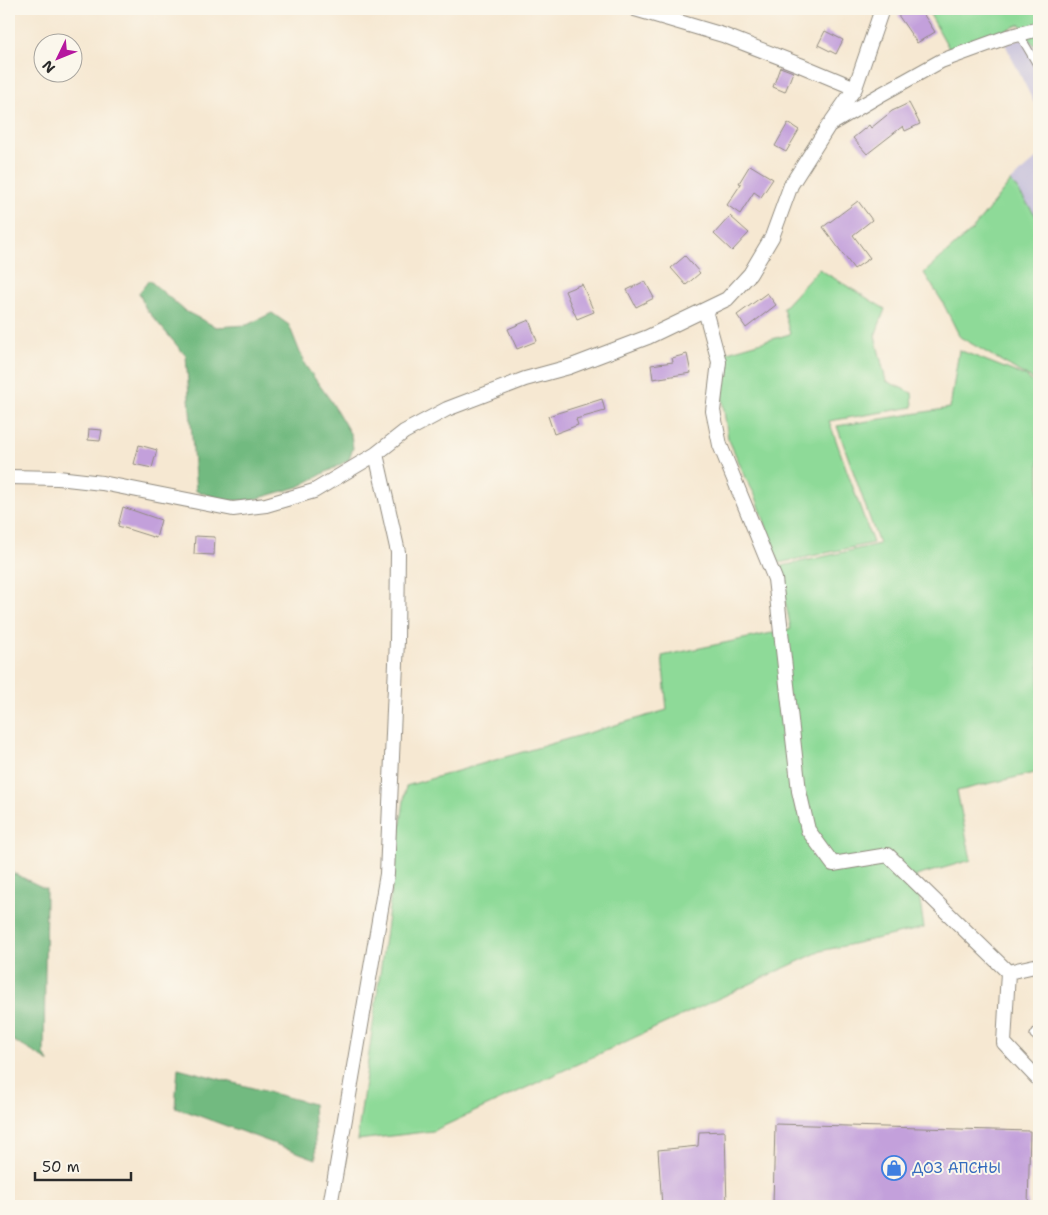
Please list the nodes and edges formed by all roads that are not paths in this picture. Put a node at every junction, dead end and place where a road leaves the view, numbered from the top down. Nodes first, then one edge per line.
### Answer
1 (635, 9) edge
2 (882, 9) edge
3 (1039, 29) edge
4 (1018, 34) junction
5 (1039, 68) edge
6 (855, 88) junction
7 (829, 125) junction
8 (705, 310) junction
9 (376, 454) junction
10 (9, 477) edge
11 (1039, 965) edge
12 (1008, 972) junction
13 (1039, 1027) edge
14 (1039, 1039) edge
15 (1039, 1080) edge
16 (330, 1206) edge

1 - 6 street
2 - 6 street
3 - 4 street
4 - 5 lane
4 - 7 street
6 - 7 street
7 - 8 street
8 - 9 street
8 - 12 street
9 - 10 street
9 - 16 street
11 - 12 street
12 - 15 street
13 - 14 lane

